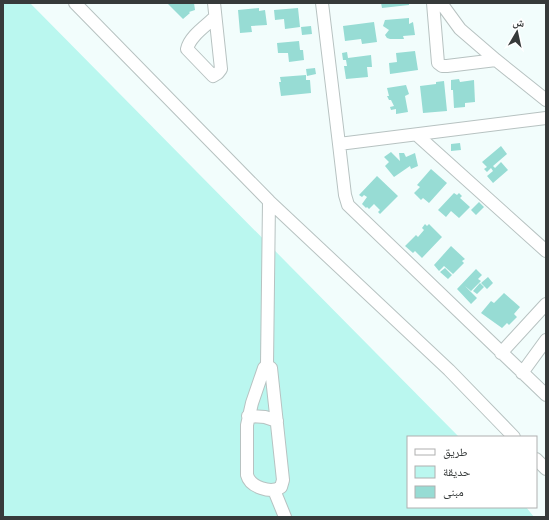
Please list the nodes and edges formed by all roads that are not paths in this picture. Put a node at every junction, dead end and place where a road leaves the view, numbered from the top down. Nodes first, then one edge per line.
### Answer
1 (75, 3) edge
2 (214, 3) edge
3 (322, 3) edge
4 (433, 3) edge
5 (441, 3) edge
6 (215, 17) dead end
7 (496, 60) junction
8 (546, 100) edge
9 (546, 118) edge
10 (418, 135) junction
11 (339, 144) junction
12 (269, 201) junction
13 (546, 251) edge
14 (546, 304) edge
15 (546, 340) edge
16 (501, 353) junction
17 (267, 365) junction
18 (522, 373) junction
19 (546, 396) edge
20 (248, 416) junction
21 (277, 421) junction
22 (513, 436) edge
23 (537, 460) edge
24 (546, 469) edge
25 (274, 490) junction
26 (285, 517) edge

1 - 12 street
2 - 6 street
3 - 11 street
4 - 7 street
5 - 7 street
7 - 8 street
9 - 10 street
10 - 11 street
10 - 13 street
11 - 16 street
12 - 17 street
12 - 22 street
14 - 16 street
15 - 18 street
16 - 18 street
17 - 20 street
17 - 21 street
18 - 19 street
20 - 21 street
20 - 25 street
21 - 25 street
23 - 24 street
25 - 26 street

